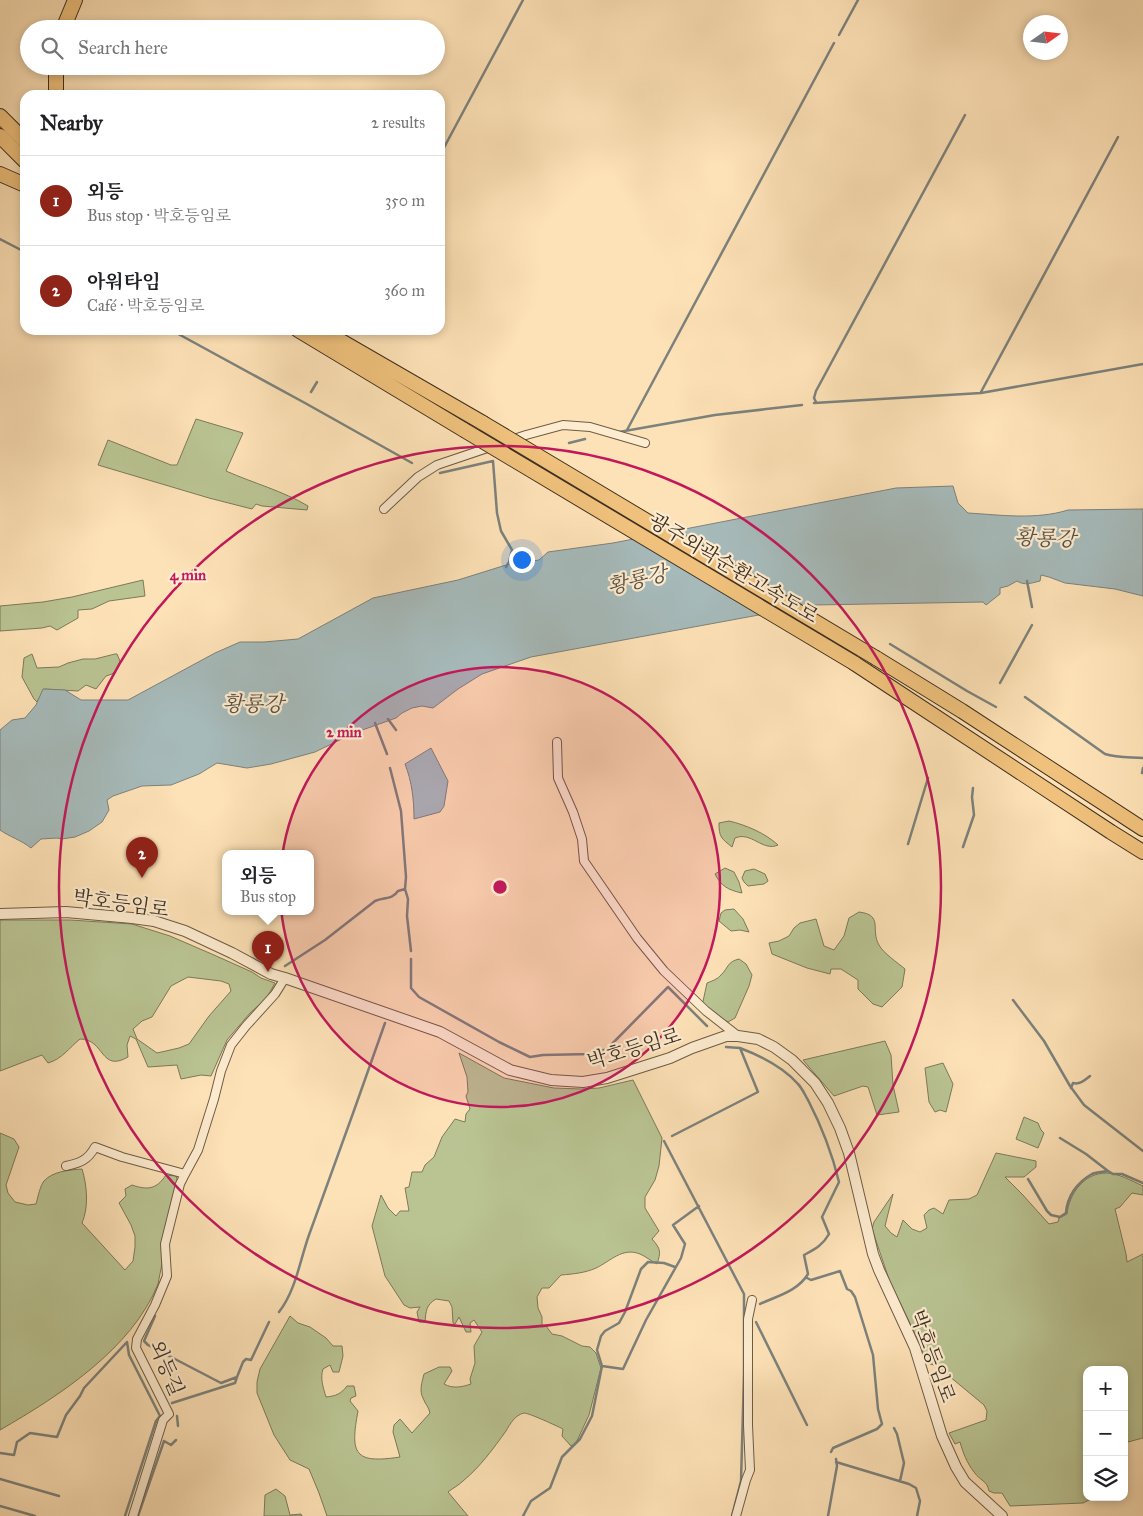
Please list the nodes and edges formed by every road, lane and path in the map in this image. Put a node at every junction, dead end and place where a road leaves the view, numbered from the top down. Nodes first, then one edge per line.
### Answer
1 (74, 0) edge
2 (66, 20) edge
3 (56, 75) edge
4 (56, 90) edge
5 (0, 116) edge
6 (0, 136) edge
7 (20, 136) edge
8 (20, 156) edge
9 (0, 174) edge
10 (20, 183) edge
11 (307, 335) edge
12 (331, 335) edge
13 (646, 443) dead end
14 (384, 509) dead end
15 (557, 742) dead end
16 (1143, 829) edge
17 (1110, 832) junction
18 (1143, 852) edge
19 (1143, 856) edge
20 (0, 914) edge
21 (285, 978) junction
22 (738, 1036) junction
23 (66, 1166) dead end
24 (184, 1174) junction
25 (752, 1300) dead end
26 (134, 1516) edge
27 (736, 1516) edge
28 (1002, 1516) edge

1 - 2 highway
3 - 4 highway
5 - 7 highway
6 - 8 highway
9 - 10 highway
11 - 17 highway, 광주외곽순환고속도로, bridge
12 - 16 highway, 광주외곽순환고속도로, bridge
13 - 14 street
15 - 22 street
17 - 18 highway, 광주외곽순환고속도로
17 - 19 highway
20 - 21 street, 박호등임로
21 - 22 street, 박호등임로
21 - 24 street, 외등길
22 - 28 street, 박호등임로
23 - 24 street
24 - 26 street, 외등길
25 - 27 street

